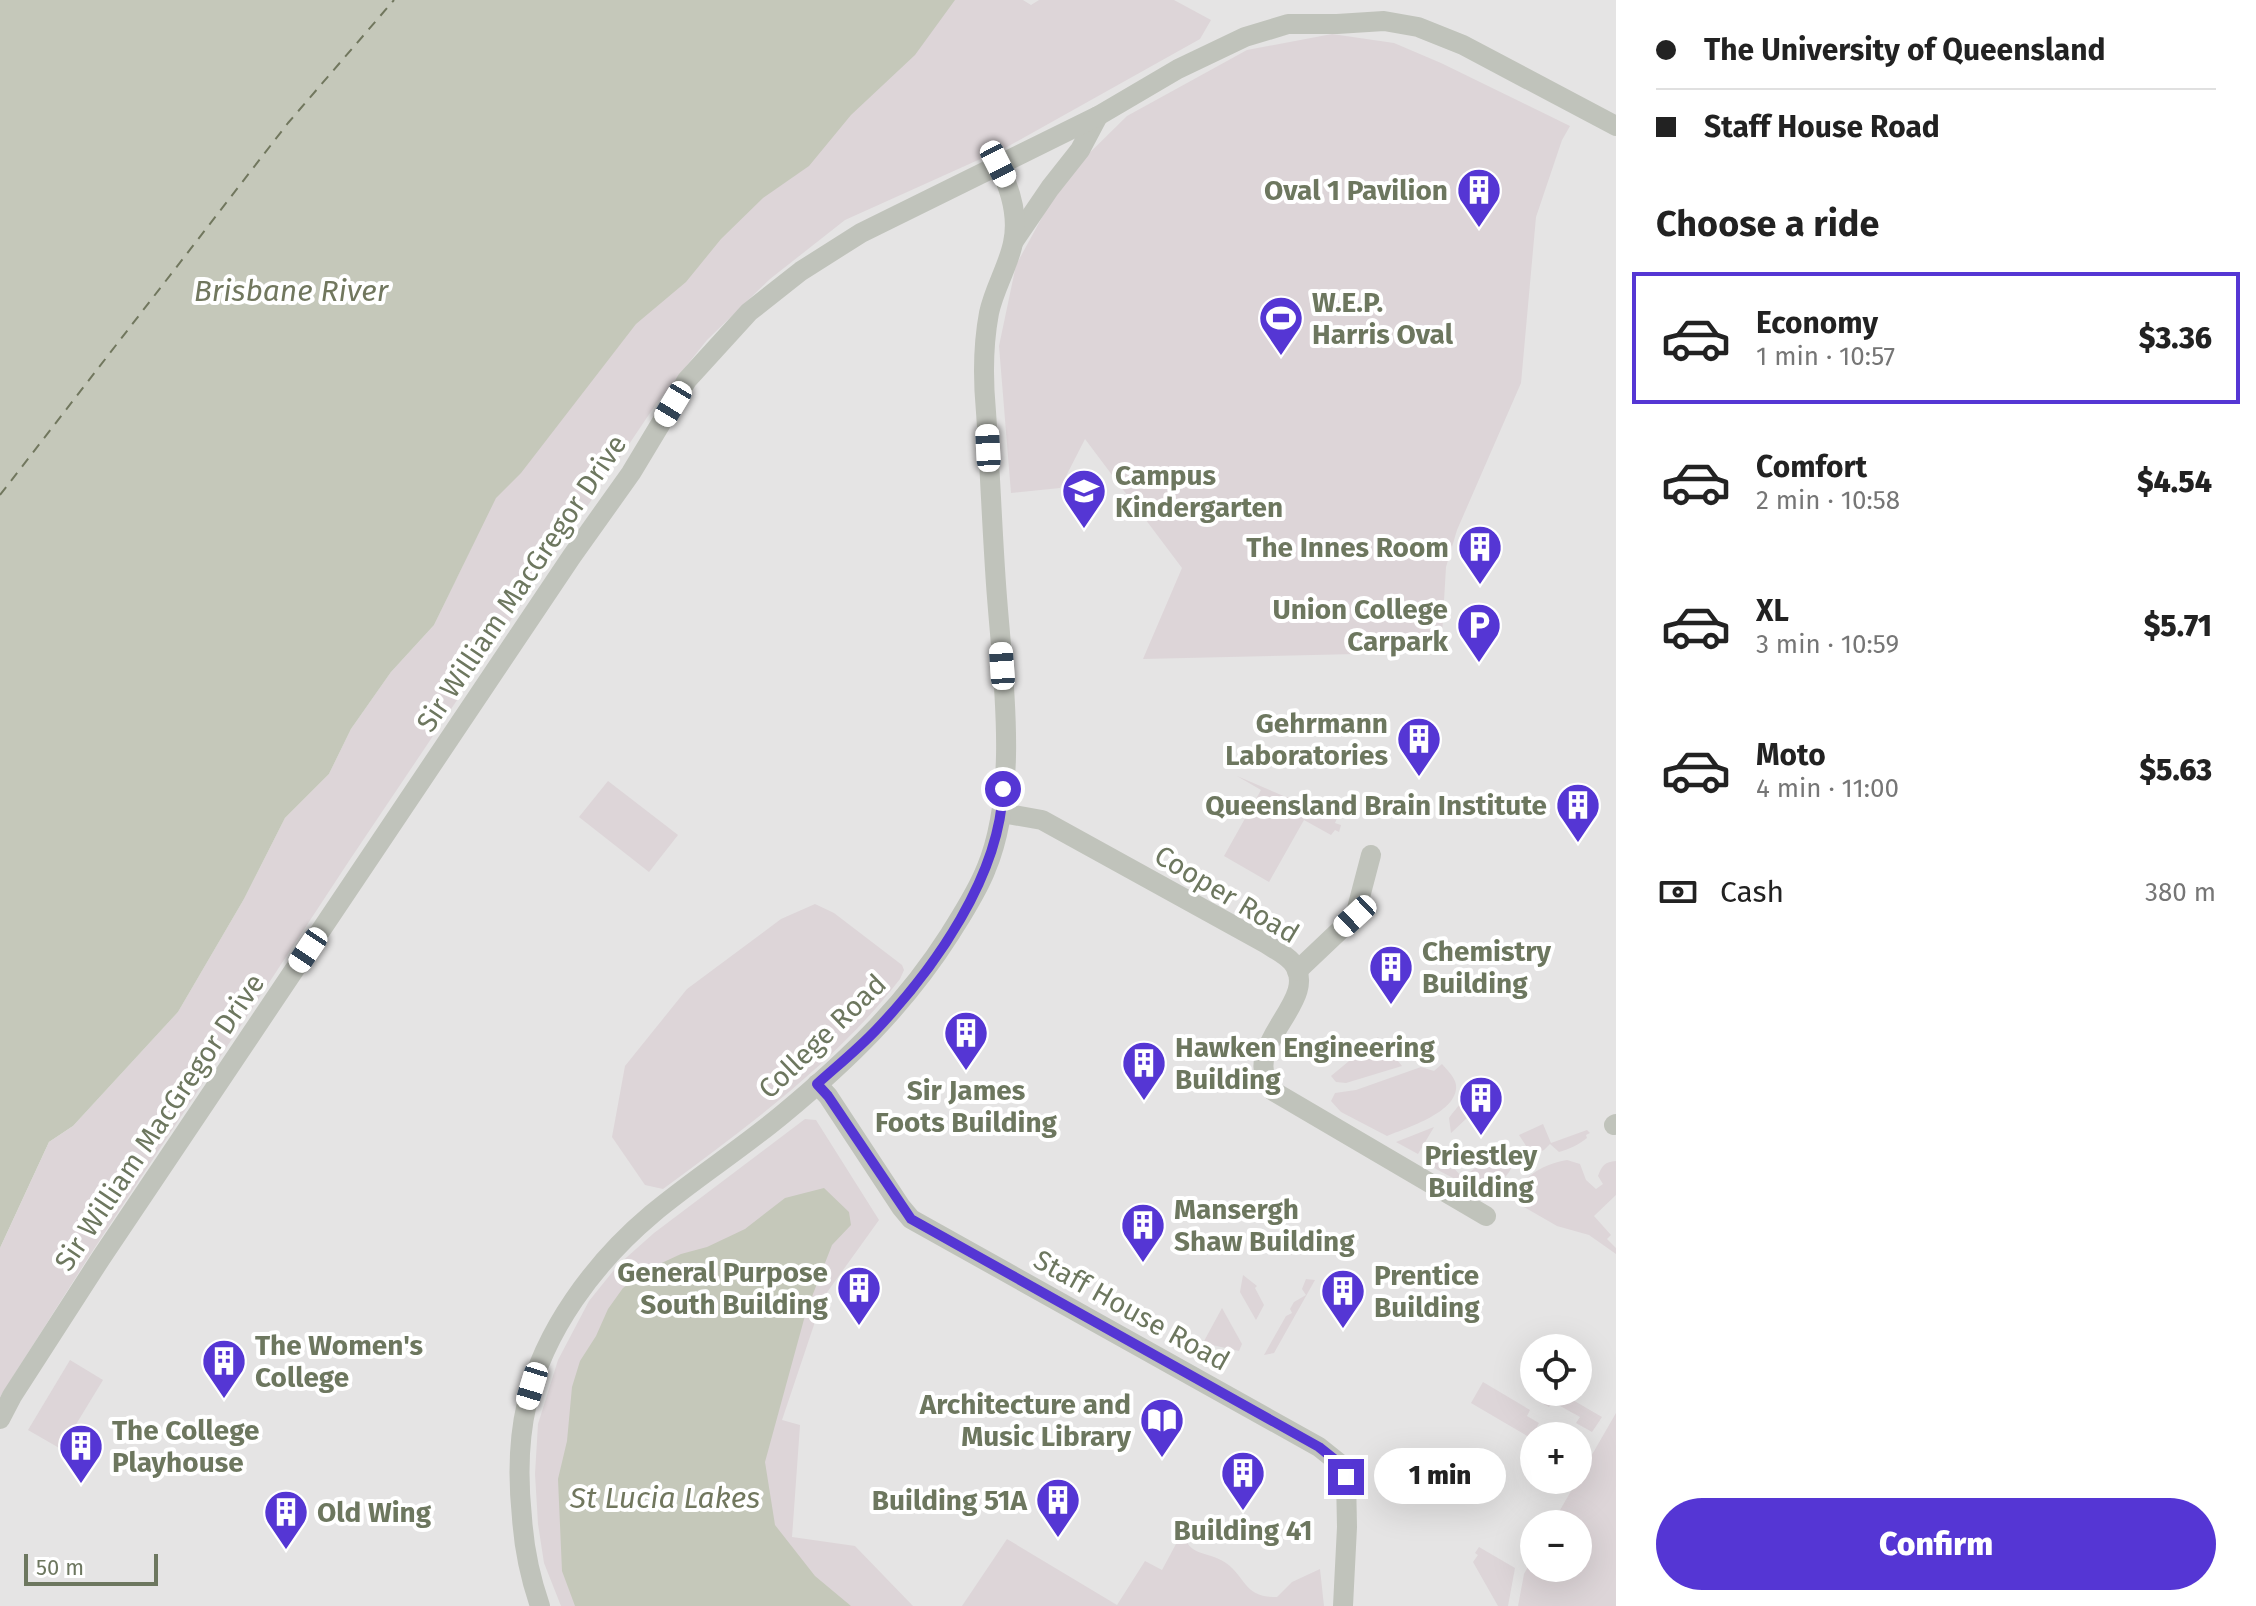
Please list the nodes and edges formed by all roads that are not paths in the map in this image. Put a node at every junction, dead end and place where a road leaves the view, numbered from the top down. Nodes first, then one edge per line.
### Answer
1 (1098, 116) junction
2 (1616, 126) edge
3 (998, 164) junction
4 (1014, 241) junction
5 (1002, 813) junction
6 (1371, 855) dead end
7 (1297, 971) junction
8 (817, 1084) junction
9 (1486, 1216) dead end
10 (0, 1419) edge
11 (540, 1606) edge
12 (1343, 1606) edge

1 - 2 street, Sir William MacGregor Drive
1 - 3 street, Sir William MacGregor Drive
1 - 4 street, College Road
3 - 4 street, College Road
3 - 10 street, Sir William MacGregor Drive
4 - 5 street, College Road
5 - 7 street, Cooper Road
5 - 8 street, College Road
6 - 7 street
7 - 9 street, Cooper Road
8 - 11 street, College Road
8 - 12 street, Staff House Road

